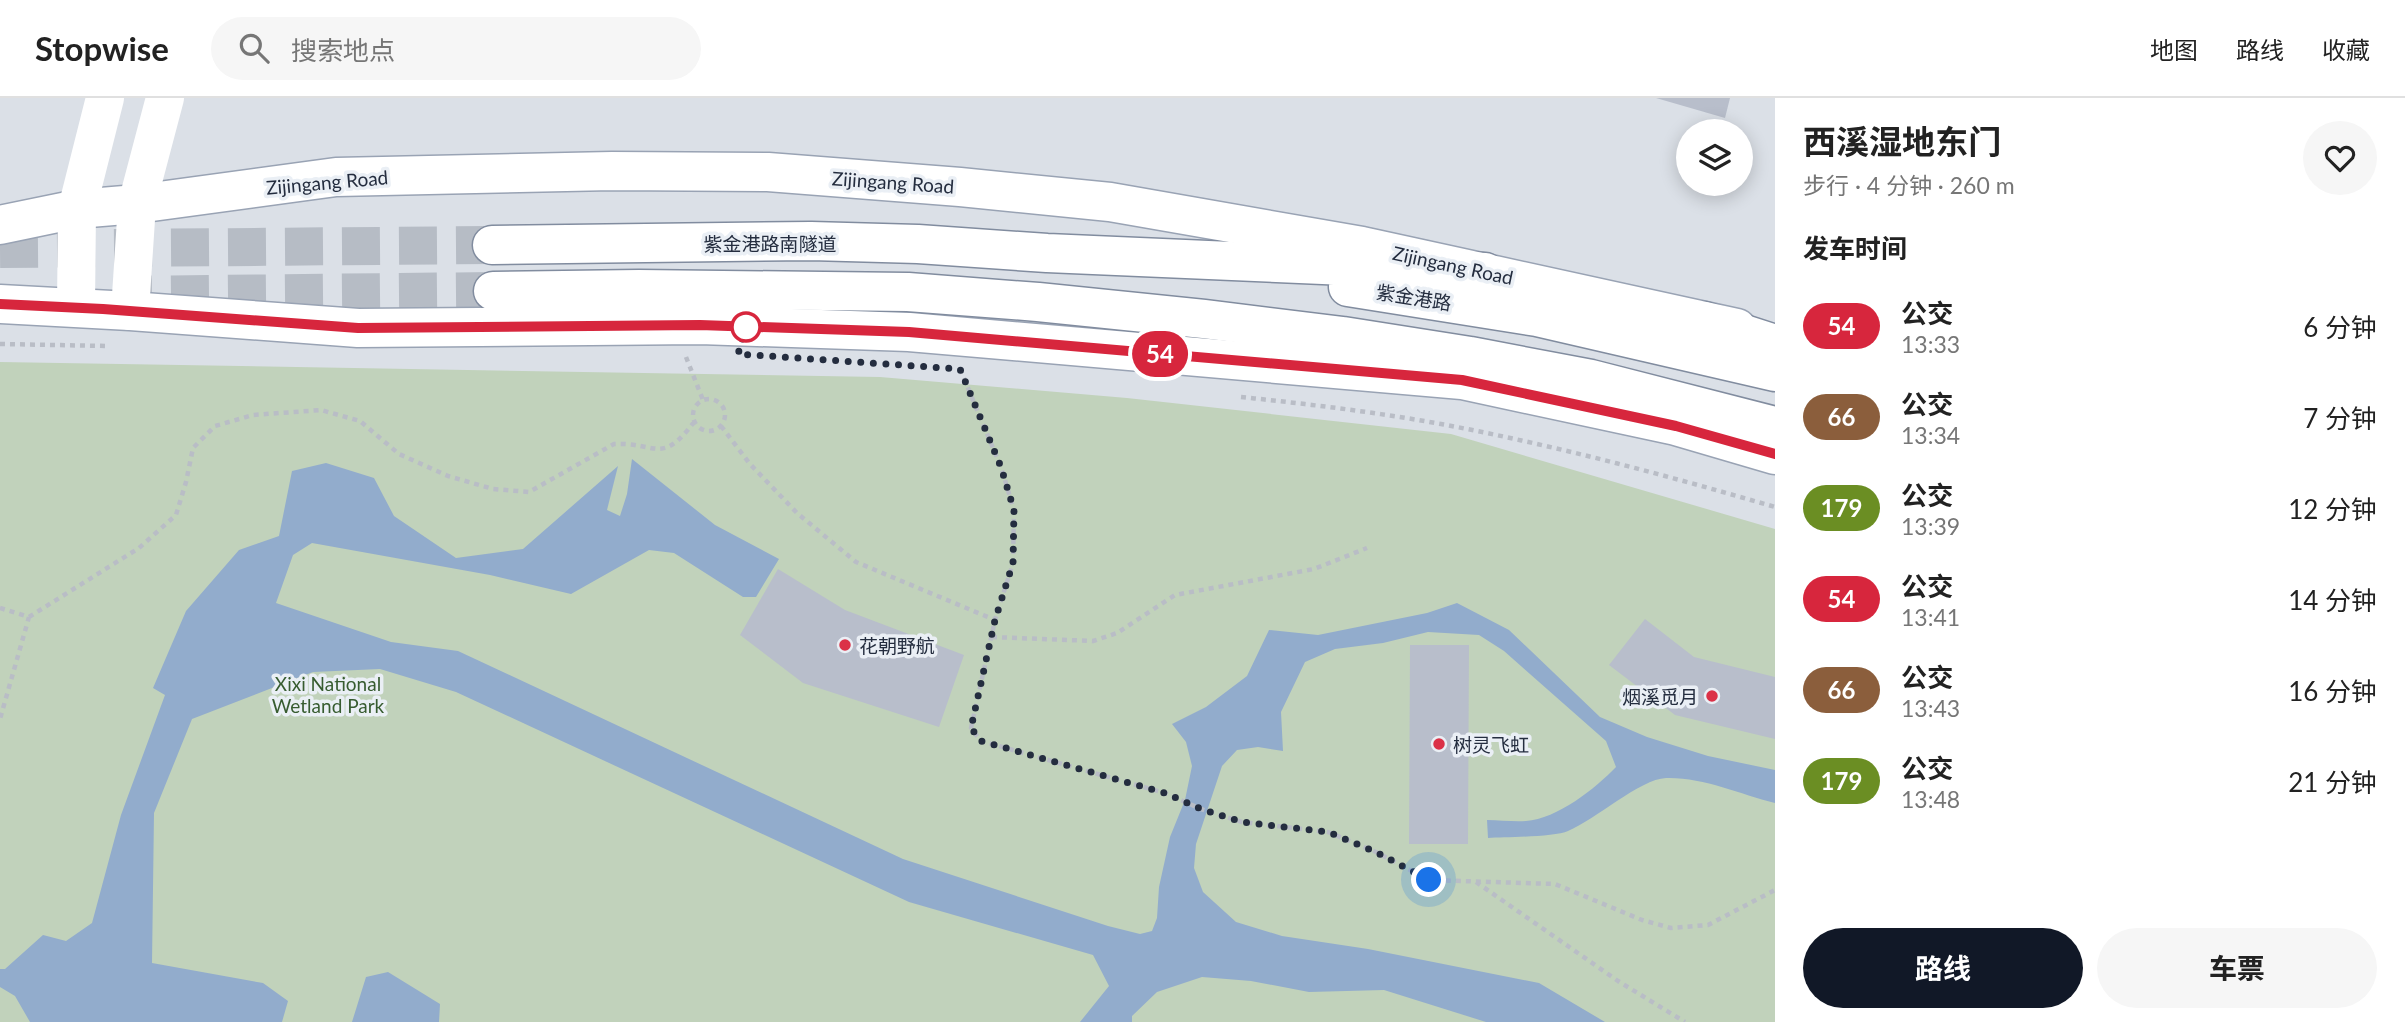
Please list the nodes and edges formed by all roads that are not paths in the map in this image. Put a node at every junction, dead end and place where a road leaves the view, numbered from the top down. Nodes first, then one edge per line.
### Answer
1 (105, 98) edge
2 (165, 98) edge
3 (137, 204) junction
4 (77, 209) junction
5 (0, 225) edge
6 (492, 245) tunnel mouth
7 (1047, 253) junction
8 (1485, 272) junction
9 (493, 291) tunnel mouth
10 (1038, 302) junction
11 (0, 304) edge
12 (76, 307) junction
13 (130, 311) junction
14 (1704, 321) junction
15 (1775, 336) edge
16 (1775, 344) edge
17 (1775, 372) edge
18 (1462, 380) junction
19 (1676, 426) junction
20 (1775, 426) edge
21 (1775, 446) edge
22 (1775, 454) edge

1 - 4 main road
2 - 3 main road
3 - 4 main road, Zijingang Road
3 - 8 main road, Zijingang Road
3 - 13 main road
4 - 5 main road, Zijingang Road
4 - 12 main road
6 - 7 main road, 紫金港路南隧道
7 - 8 main road
7 - 17 main road, 紫金港路
8 - 14 main road, Zijingang Road
9 - 10 main road
10 - 18 main road
10 - 20 main road
11 - 12 main road
12 - 13 main road
13 - 18 main road
14 - 15 main road, Zijingang Road
14 - 16 main road
18 - 19 main road
19 - 21 main road
19 - 22 main road

